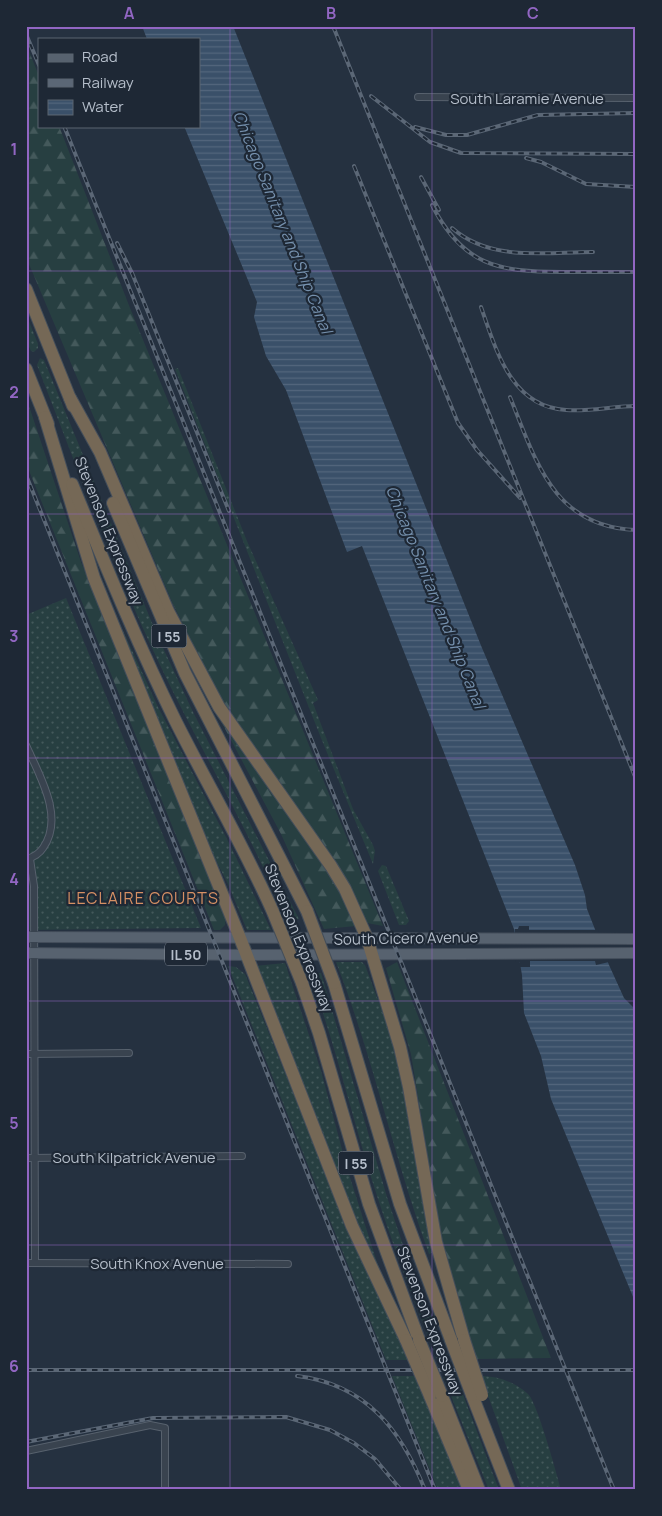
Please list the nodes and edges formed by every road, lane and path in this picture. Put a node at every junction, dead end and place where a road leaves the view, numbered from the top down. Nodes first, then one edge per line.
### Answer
1 (418, 97) dead end
2 (636, 98) edge
3 (26, 289) edge
4 (26, 369) edge
5 (70, 398) junction
6 (45, 417) junction
7 (26, 745) edge
8 (28, 859) edge
9 (30, 937) edge
10 (240, 938) junction
11 (367, 938) junction
12 (636, 939) edge
13 (30, 953) edge
14 (636, 953) edge
15 (372, 954) junction
16 (246, 955) junction
17 (129, 1053) dead end
18 (30, 1054) edge
19 (242, 1156) dead end
20 (30, 1158) edge
21 (26, 1263) edge
22 (35, 1263) junction
23 (288, 1264) dead end
24 (477, 1395) junction
25 (436, 1396) junction
26 (26, 1450) edge
27 (166, 1490) edge
28 (469, 1490) edge
29 (479, 1490) edge
30 (509, 1490) edge

1 - 2 street, South Laramie Avenue
3 - 5 highway, Stevenson Expressway / I 55
4 - 6 highway, I 55
5 - 11 highway
5 - 24 highway, Stevenson Expressway / I 55, bridge
6 - 10 highway
6 - 25 highway, Stevenson Expressway / I 55, bridge
7 - 8 street
8 - 9 street
9 - 10 main road, South Cicero Avenue / IL 50
9 - 13 street
10 - 11 main road, South Cicero Avenue / IL 50
10 - 16 highway
11 - 12 main road, South Cicero Avenue / IL 50
11 - 15 highway
13 - 16 main road, South Cicero Avenue / IL 50
13 - 18 street
14 - 15 main road, South Cicero Avenue / IL 50
15 - 16 main road, South Cicero Avenue / IL 50
15 - 24 highway, bridge
16 - 25 highway, bridge
17 - 18 street
18 - 20 street
19 - 20 street, South Kilpatrick Avenue
20 - 22 street
21 - 22 street, South Knox Avenue
22 - 23 street, South Knox Avenue
24 - 30 highway, I 55
25 - 28 highway
25 - 29 highway, Stevenson Expressway / I 55
26 - 27 street

